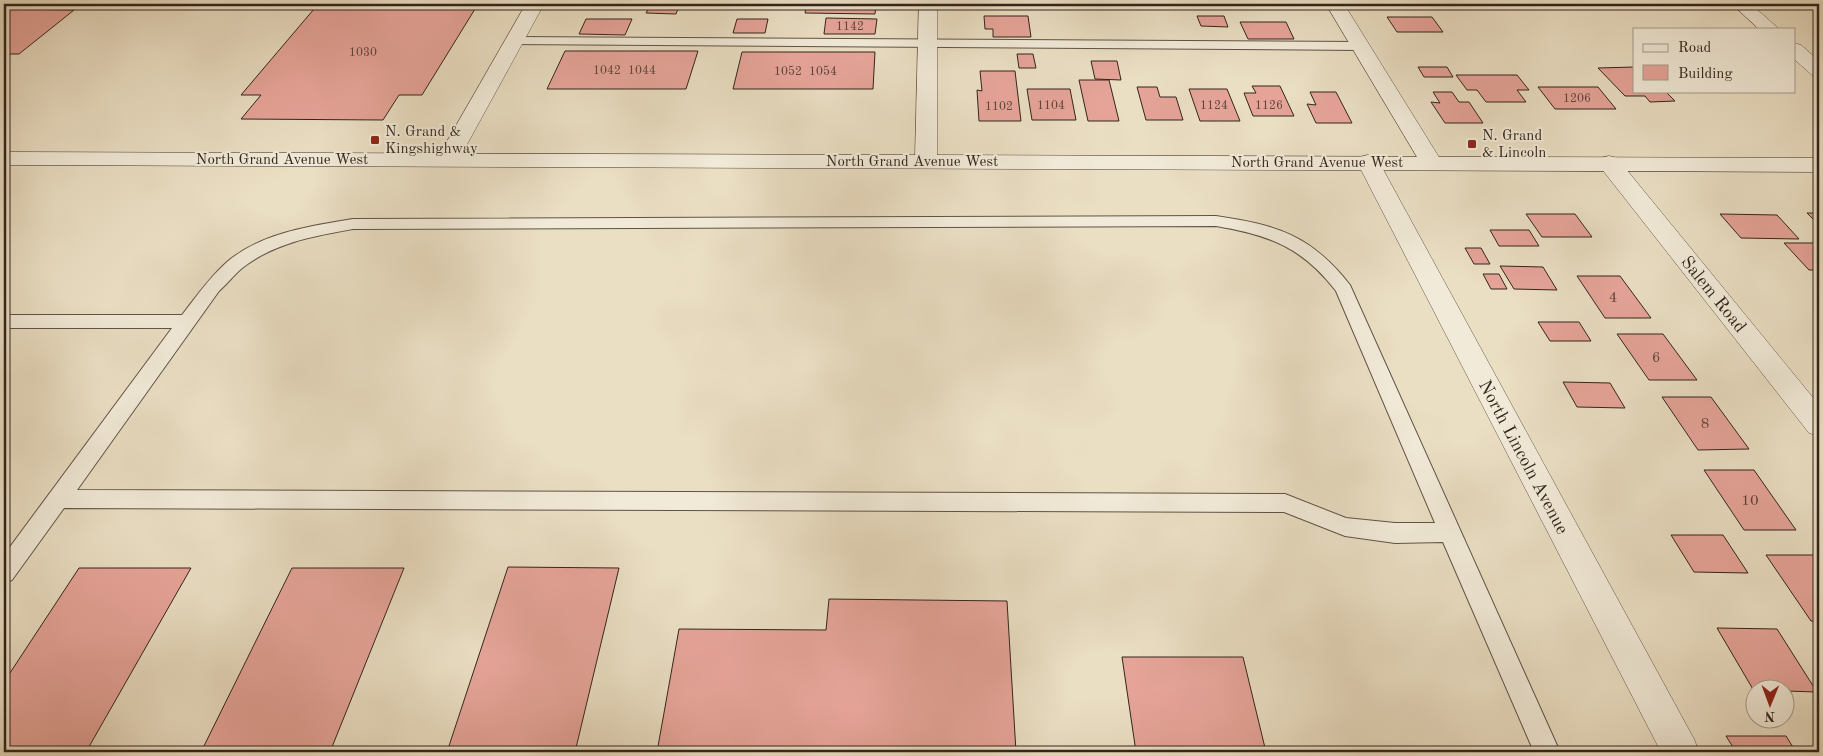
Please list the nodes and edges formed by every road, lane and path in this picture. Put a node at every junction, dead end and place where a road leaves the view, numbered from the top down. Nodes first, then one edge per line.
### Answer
1 (535, 4) edge
2 (928, 4) edge
3 (1336, 4) edge
4 (1814, 4) edge
5 (1742, 5) edge
6 (1769, 28) edge
7 (514, 41) junction
8 (929, 43) junction
9 (1361, 46) junction
10 (1796, 51) edge
11 (1819, 71) edge
12 (4, 158) edge
13 (448, 160) junction
14 (926, 161) junction
15 (1368, 162) junction
16 (1431, 162) junction
17 (1609, 163) junction
18 (1819, 165) edge
19 (4, 321) edge
20 (186, 322) junction
21 (1819, 425) edge
22 (58, 499) junction
23 (1451, 532) junction
24 (4, 573) edge
25 (1547, 752) edge
26 (1681, 752) edge

1 - 7 street
2 - 8 street
3 - 9 street
4 - 5 lane
5 - 6 street
7 - 8 lane
7 - 13 street
8 - 9 lane
8 - 14 street
9 - 16 street
10 - 11 street
12 - 13 street, North Grand Avenue West
13 - 14 street, North Grand Avenue West
14 - 15 street, North Grand Avenue West
15 - 16 street, North Grand Avenue West
15 - 26 street, North Lincoln Avenue
16 - 17 street, North Grand Avenue West
17 - 18 street, North Grand Avenue West
17 - 21 street, Salem Road
19 - 20 lane
20 - 22 lane
20 - 23 lane
22 - 23 lane
22 - 24 lane
23 - 25 lane

